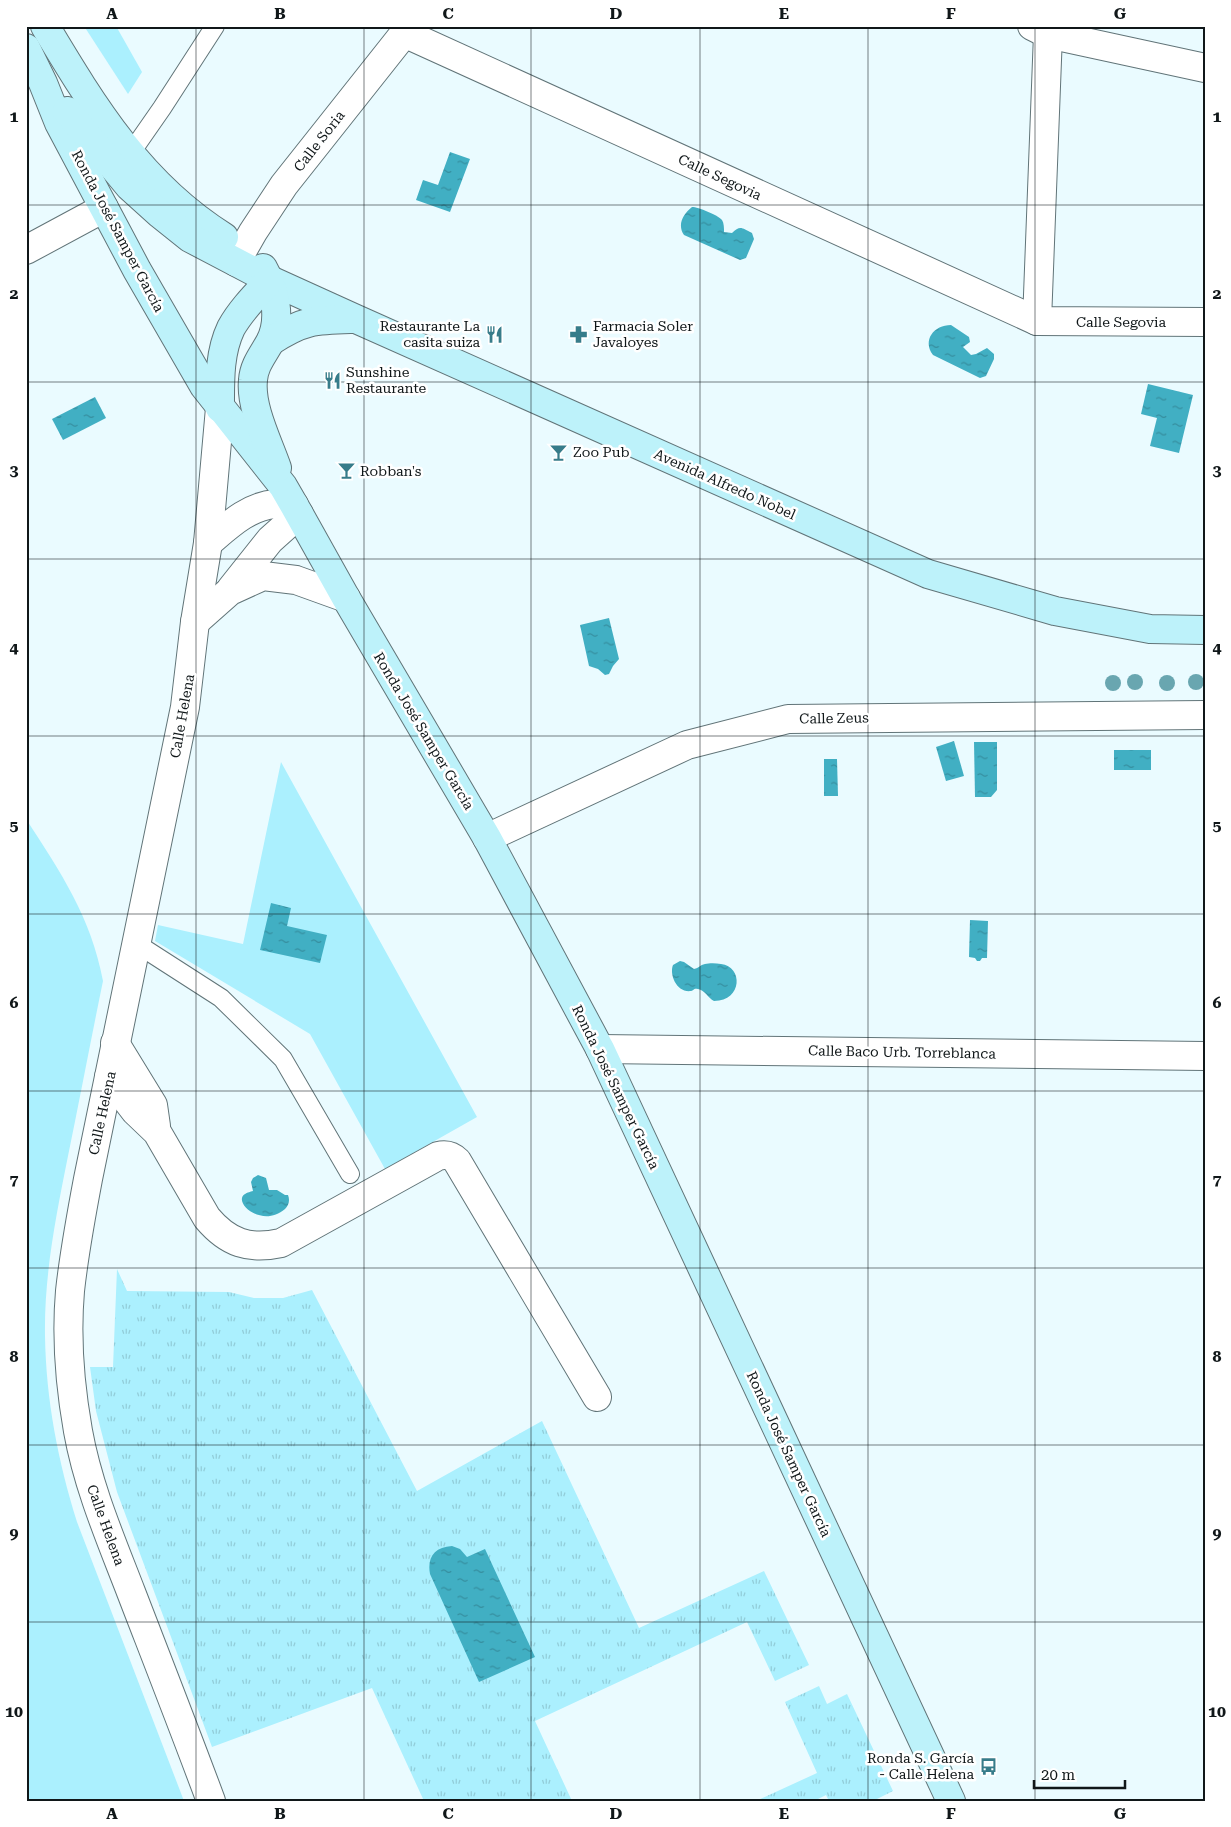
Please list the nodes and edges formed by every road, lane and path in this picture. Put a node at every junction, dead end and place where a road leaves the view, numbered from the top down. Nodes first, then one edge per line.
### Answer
1 (45, 26) edge
2 (215, 26) edge
3 (407, 30) edge
4 (1040, 30) edge
5 (26, 48) edge
6 (1205, 68) edge
7 (44, 83) junction
8 (130, 154) junction
9 (104, 208) junction
10 (26, 250) edge
11 (240, 255) junction
12 (270, 280) junction
13 (356, 319) junction
14 (1036, 321) junction
15 (1205, 322) edge
16 (271, 341) junction
17 (220, 408) junction
18 (292, 502) junction
19 (208, 543) junction
20 (230, 590) junction
21 (346, 598) junction
22 (195, 622) junction
23 (1205, 630) edge
24 (1205, 715) edge
25 (487, 838) junction
26 (137, 944) junction
27 (116, 1043) junction
28 (600, 1049) junction
29 (1205, 1056) edge
30 (109, 1077) junction
31 (157, 1132) junction
32 (350, 1174) dead end
33 (597, 1397) dead end
34 (211, 1801) edge
35 (951, 1801) edge

1 - 8 main road
2 - 8 lane
3 - 11 street, Calle Soria
3 - 14 street, Calle Segovia
4 - 6 street
4 - 14 street
5 - 7 main road, Ronda José Samper García
7 - 9 main road, Ronda José Samper García
7 - 11 main road
8 - 11 main road
9 - 10 street
9 - 17 main road, Ronda José Samper García
11 - 12 main road
12 - 13 main road, Avenida Alfredo Nobel
12 - 16 main road
12 - 17 main road
13 - 16 main road
13 - 23 main road, Avenida Alfredo Nobel
14 - 15 street, Calle Segovia
16 - 18 main road
17 - 18 main road, Ronda José Samper García
17 - 19 street, Calle Helena
18 - 19 street
18 - 20 street
18 - 21 main road, Ronda José Samper García
19 - 22 street, Calle Helena
20 - 21 street
20 - 22 street
21 - 25 main road, Ronda José Samper García
22 - 26 street, Calle Helena
24 - 25 street, Calle Zeus
25 - 28 main road, Ronda José Samper García
26 - 27 street, Calle Helena
26 - 32 lane
27 - 30 street, Calle Helena
27 - 31 street
28 - 29 street, Calle Baco Urb. Torreblanca
28 - 35 main road, Ronda José Samper García
30 - 31 street
30 - 34 street, Calle Helena
31 - 33 street

